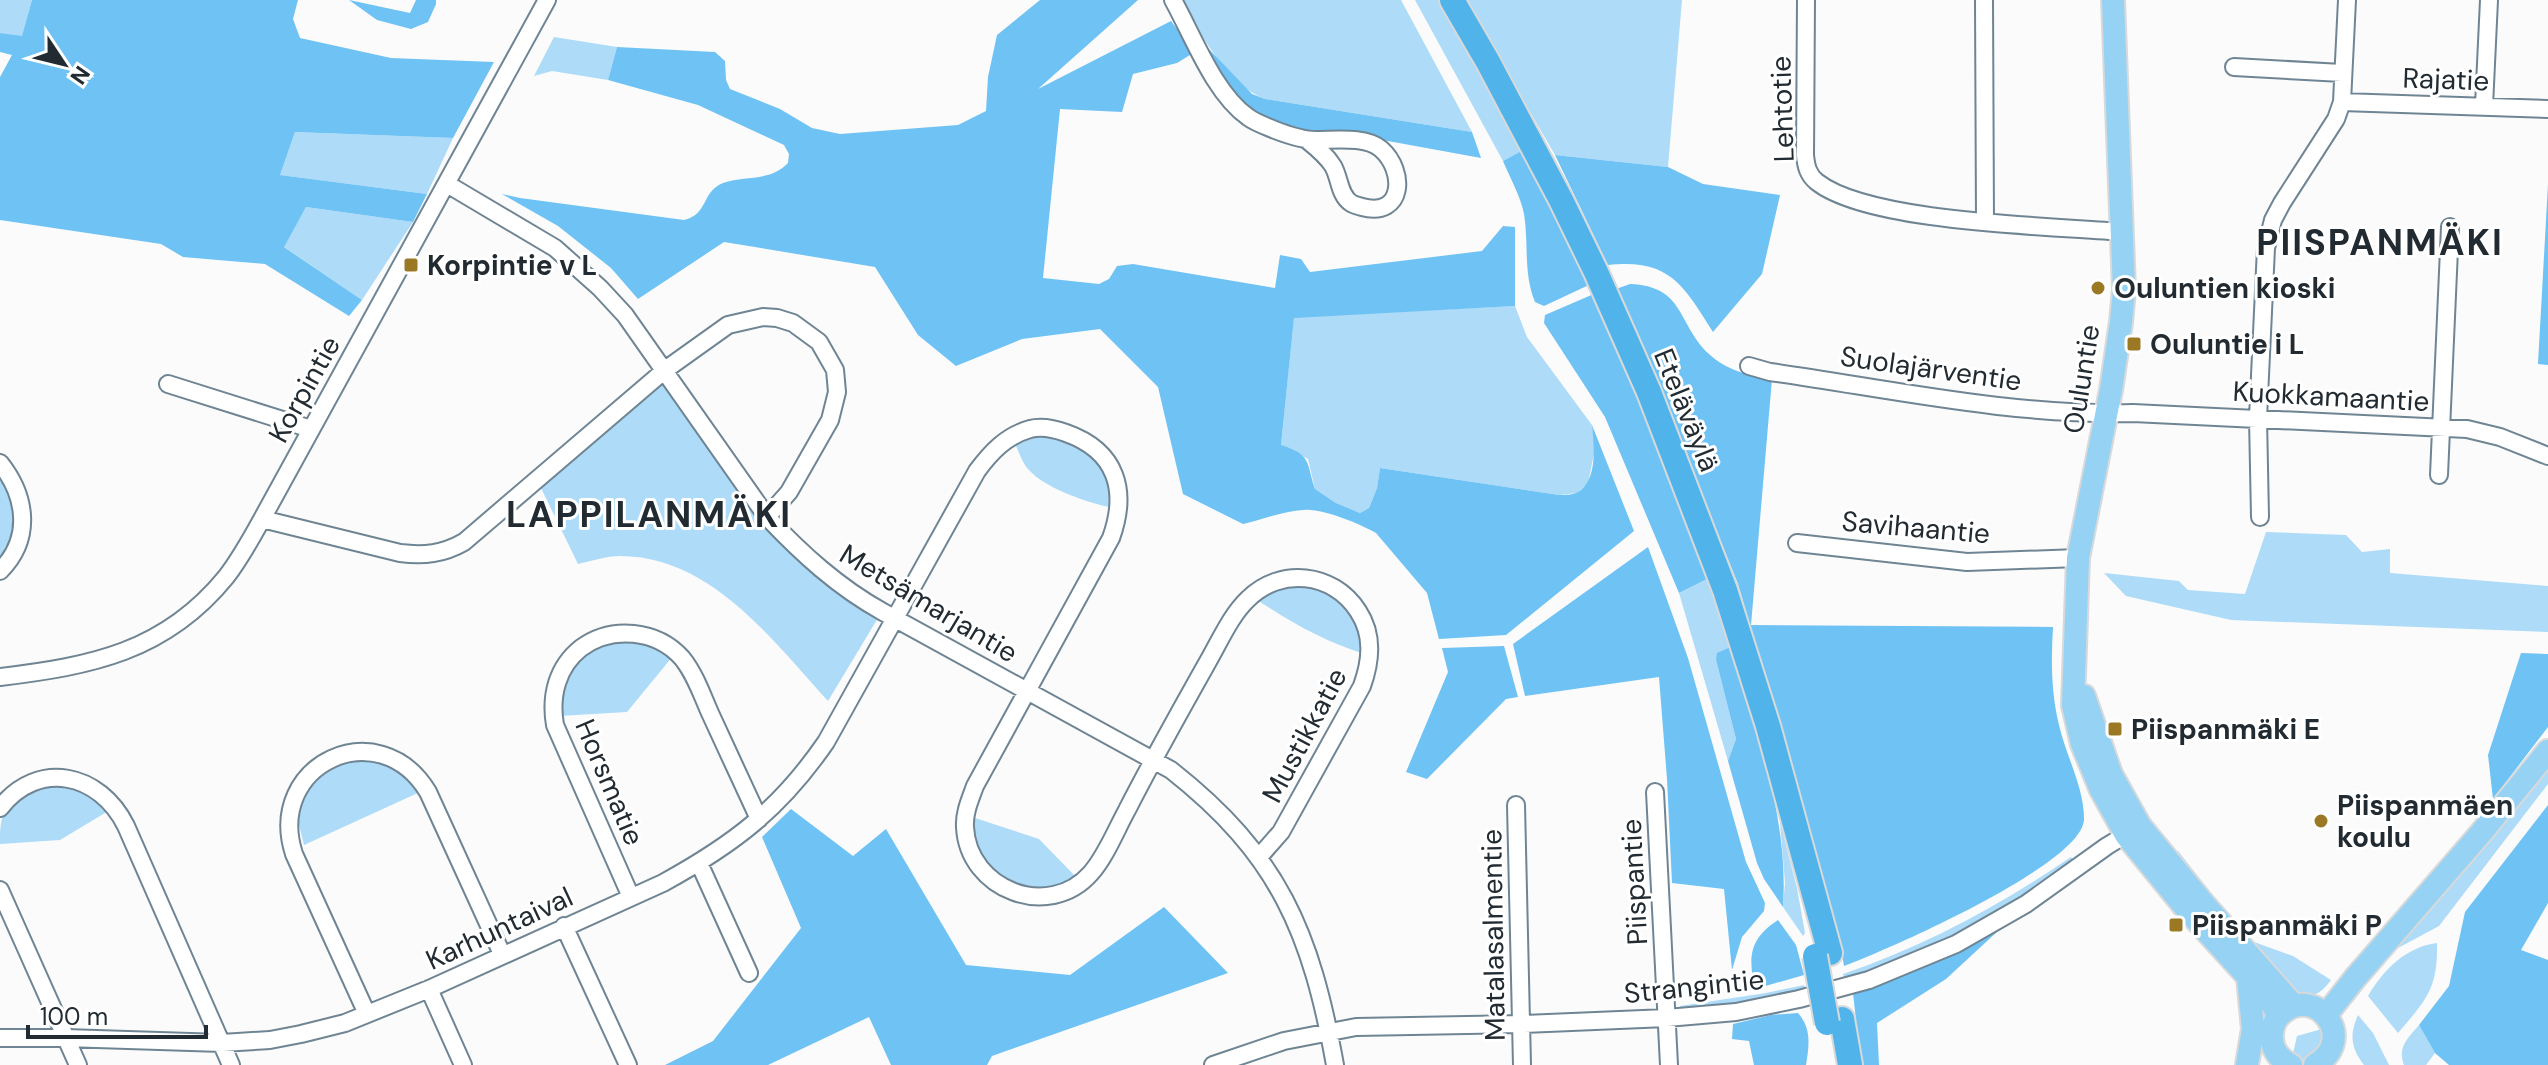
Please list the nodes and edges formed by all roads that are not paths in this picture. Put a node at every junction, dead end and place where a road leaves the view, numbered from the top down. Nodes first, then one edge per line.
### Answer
1 (547, 0) edge
2 (1173, 0) edge
3 (1452, 0) edge
4 (1806, 0) edge
5 (1984, 0) edge
6 (2113, 0) edge
7 (2347, 0) edge
8 (2489, 0) edge
9 (2234, 67) dead end
10 (2342, 73) junction
11 (2342, 102) junction
12 (2484, 106) junction
13 (2548, 109) edge
14 (1307, 140) junction
15 (447, 184) junction
16 (1985, 221) junction
17 (2450, 227) dead end
18 (2122, 232) junction
19 (1749, 366) dead end
20 (665, 370) junction
21 (168, 384) dead end
22 (2107, 414) junction
23 (2258, 418) junction
24 (2441, 428) junction
25 (311, 429) junction
26 (2548, 456) edge
27 (0, 463) edge
28 (2439, 475) dead end
29 (767, 517) junction
30 (2260, 517) dead end
31 (262, 519) junction
32 (1797, 543) dead end
33 (2078, 558) junction
34 (0, 571) edge
35 (895, 618) junction
36 (0, 677) edge
37 (1027, 691) junction
38 (2548, 751) edge
39 (1153, 760) junction
40 (1655, 792) dead end
41 (1516, 805) dead end
42 (0, 808) edge
43 (759, 819) junction
44 (2133, 831) junction
45 (1259, 857) junction
46 (699, 863) junction
47 (0, 890) edge
48 (631, 897) junction
49 (564, 926) junction
50 (502, 954) junction
51 (749, 973) dead end
52 (2248, 977) junction
53 (429, 989) junction
54 (2287, 1011) junction
55 (367, 1014) junction
56 (2326, 1015) junction
57 (1667, 1018) junction
58 (1835, 1021) junction
59 (1522, 1024) junction
60 (1329, 1031) junction
61 (0, 1038) edge
62 (65, 1038) junction
63 (222, 1043) junction
64 (2272, 1044) junction
65 (2324, 1063) edge
66 (78, 1065) edge
67 (231, 1065) edge
68 (463, 1065) edge
69 (628, 1065) edge
70 (1213, 1065) edge
71 (1335, 1065) edge
72 (1522, 1065) edge
73 (1669, 1065) edge
74 (1833, 1065) edge
75 (1850, 1065) edge
76 (2247, 1065) edge
77 (2258, 1065) edge
78 (2288, 1065) edge

1 - 15 street, Korpintie
2 - 14 street
3 - 58 highway, Eteläväylä
4 - 16 street, Lehtotie
5 - 16 street
6 - 18 main road, Ouluntie
7 - 10 street
8 - 12 street
9 - 10 street
10 - 11 street
11 - 12 street, Rajatie
11 - 23 street
12 - 13 street, Rajatie
14 - 14 street
15 - 20 street, Metsämarjantie
15 - 25 street, Korpintie
16 - 18 street, Lehtotie
17 - 24 street
18 - 22 main road, Ouluntie
19 - 22 street, Suolajärventie
20 - 29 street, Metsämarjantie
20 - 29 street
20 - 31 street
21 - 25 street
22 - 23 street, Kuokkamaantie
22 - 33 main road, Ouluntie
23 - 24 street, Kuokkamaantie
23 - 30 street
24 - 26 street, Kuokkamaantie
24 - 28 street
25 - 31 street, Korpintie
27 - 34 street
29 - 35 street, Metsämarjantie
31 - 36 street, Korpintie
32 - 33 street, Savihaantie
33 - 44 main road, Ouluntie
35 - 37 street, Metsämarjantie
35 - 37 street, Karhuntaival
35 - 43 street, Karhuntaival
37 - 39 street, Metsämarjantie
37 - 39 street
38 - 56 main road
39 - 45 street, Metsämarjantie
39 - 45 street, Mustikkatie
40 - 57 street, Piispantie
41 - 59 street, Matalasalmentie
42 - 63 street
43 - 46 street, Karhuntaival
43 - 48 street, Horsmatie
44 - 52 main road, Ouluntie
44 - 54 main road, Ouluntie
44 - 57 street, Strangintie
45 - 60 street, Metsämarjantie
46 - 48 street, Karhuntaival
46 - 51 street
47 - 62 street
48 - 49 street, Karhuntaival
49 - 50 street, Karhuntaival
49 - 69 street
50 - 53 street, Karhuntaival
50 - 55 street
52 - 54 main road, Ouluntie
52 - 76 main road
53 - 55 street, Karhuntaival
53 - 68 street
54 - 56 main road
54 - 64 main road
55 - 63 street, Karhuntaival
56 - 65 main road
57 - 59 street, Strangintie
57 - 73 street, Piispantie
58 - 74 highway, Eteläväylä
58 - 75 highway, Eteläväylä
59 - 60 street, Strangintie
59 - 72 street, Matalasalmentie
60 - 70 street, Strangintie
60 - 71 street, Metsämarjantie
61 - 62 street, Karhuntaival
62 - 63 street, Karhuntaival
62 - 66 street
63 - 67 street
64 - 77 main road
64 - 78 main road

